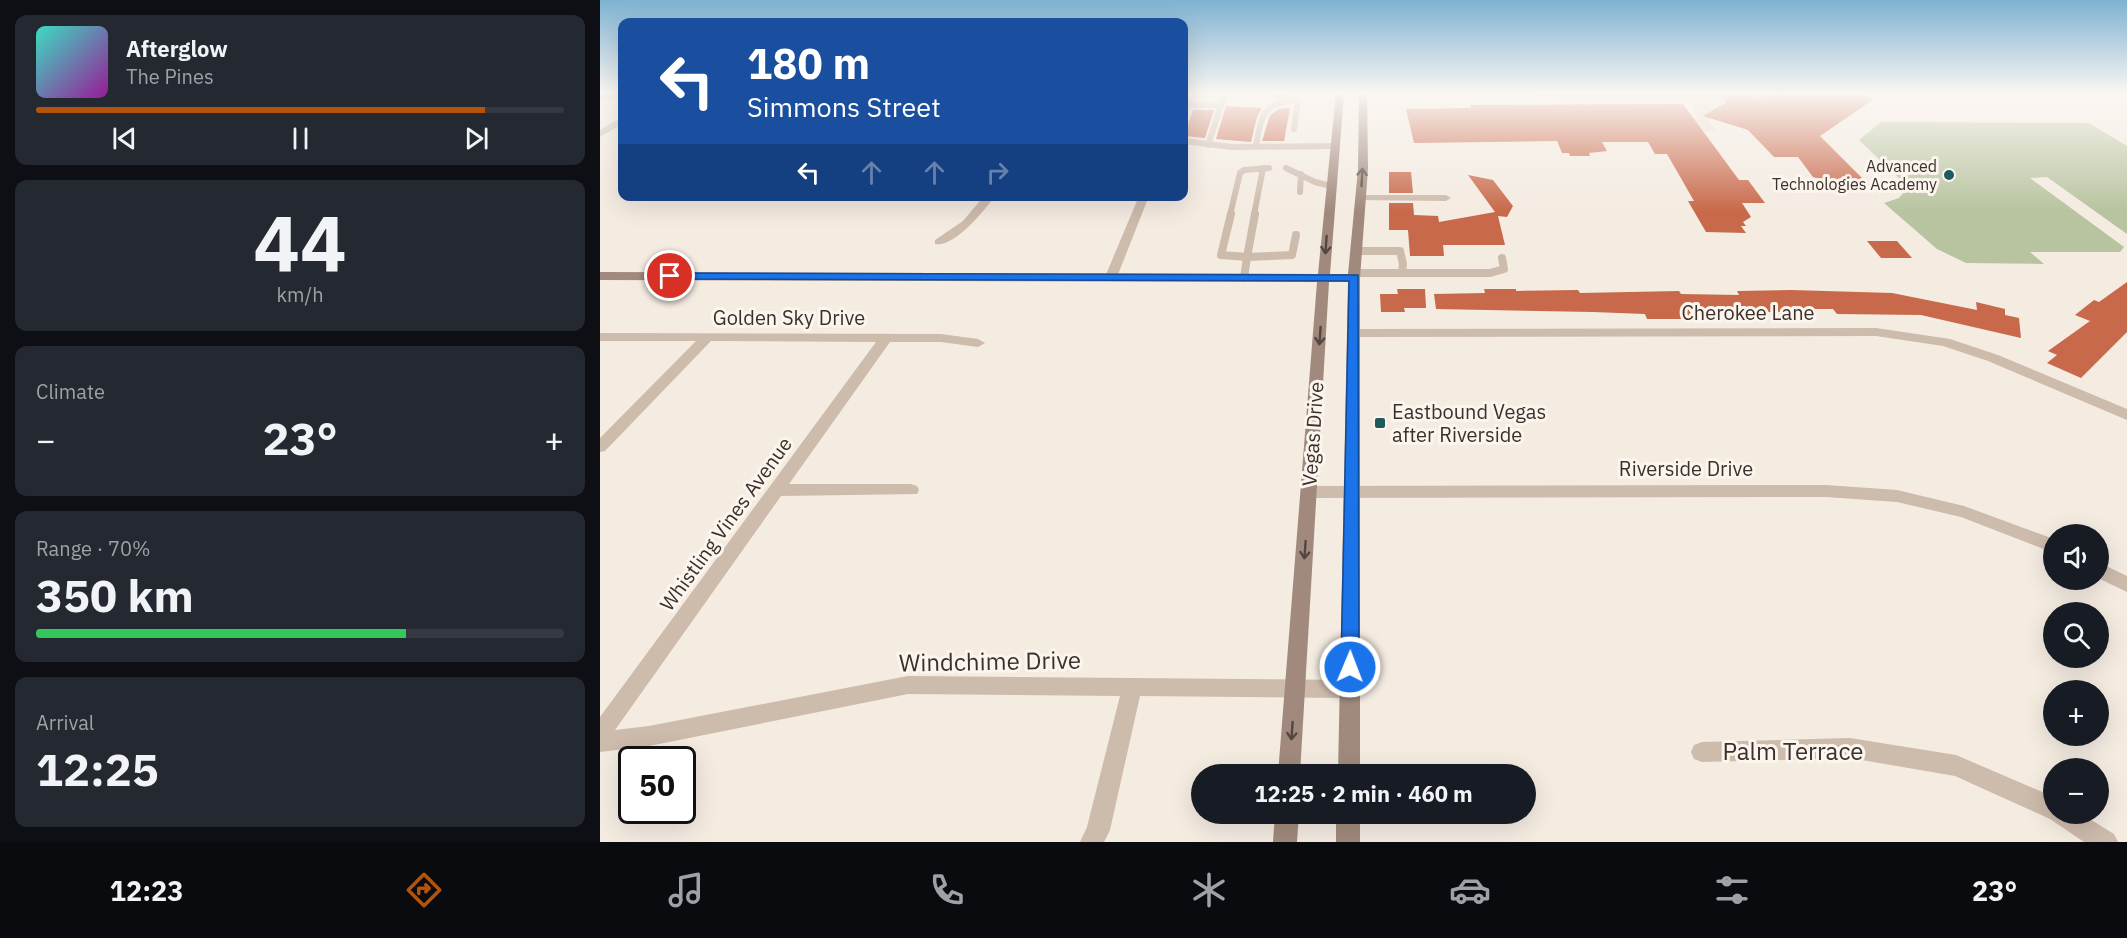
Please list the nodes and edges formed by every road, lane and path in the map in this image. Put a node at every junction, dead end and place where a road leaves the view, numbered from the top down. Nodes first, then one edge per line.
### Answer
1 (1212, 132) edge
2 (1259, 132) edge
3 (1338, 132) edge
4 (1362, 132) edge
5 (1188, 142) edge
6 (1208, 145) junction
7 (1256, 146) junction
8 (1337, 146) junction
9 (1286, 168) dead end
10 (1301, 174) junction
11 (1331, 186) junction
12 (1300, 192) dead end
13 (1361, 198) junction
14 (1446, 198) dead end
15 (986, 201) edge
16 (1142, 201) edge
17 (1296, 235) dead end
18 (939, 242) dead end
19 (1358, 251) junction
20 (1247, 257) junction
21 (1502, 258) dead end
22 (1402, 273) junction
23 (1355, 275) junction
24 (600, 276) edge
25 (1111, 277) junction
26 (1244, 278) junction
27 (1324, 278) junction
28 (1354, 333) junction
29 (600, 337) edge
30 (708, 337) junction
31 (886, 338) junction
32 (978, 343) dead end
33 (2123, 408) edge
34 (600, 447) edge
35 (776, 490) junction
36 (911, 490) dead end
37 (1309, 492) junction
38 (1353, 492) junction
39 (2043, 542) edge
40 (2109, 576) edge
41 (2127, 585) edge
42 (1132, 687) junction
43 (1294, 688) junction
44 (1349, 689) junction
45 (600, 734) edge
46 (600, 742) edge
47 (1702, 752) dead end
48 (1290, 764) edge
49 (1349, 764) edge
50 (2043, 804) edge
51 (1286, 824) edge
52 (1348, 824) edge
53 (2077, 824) edge
54 (1092, 842) edge
55 (1285, 842) edge
56 (1348, 842) edge
57 (2106, 842) edge

1 - 6 lane
2 - 7 lane
3 - 8 main road, Vegas Drive
13 -> 4 main road, Vegas Drive
5 - 6 lane
6 - 7 lane
7 - 8 lane
8 - 11 main road, Vegas Drive
9 - 10 lane
10 - 11 lane
10 - 12 lane
11 -> 27 main road, Vegas Drive
13 - 14 street
13 - 19 main road, Vegas Drive
15 - 18 street
16 - 25 street
17 - 20 lane
19 - 22 lane
19 - 23 main road, Vegas Drive
20 - 20 lane
20 - 26 lane
21 - 22 lane
22 - 23 lane
23 - 27 main road
23 - 28 main road, Vegas Drive
24 - 25 main road
25 - 26 main road
26 - 27 main road
27 -> 37 main road, Vegas Drive
28 - 33 street, Cherokee Lane
28 - 38 main road, Vegas Drive
29 - 30 street, Golden Sky Drive
30 - 31 street, Golden Sky Drive
30 - 34 street
31 - 32 street, Golden Sky Drive
31 - 35 street, Whistling Vines Avenue
35 - 36 street
35 - 45 street, Whistling Vines Avenue
37 - 38 street, Riverside Drive
37 -> 43 main road, Vegas Drive
38 - 39 street, Riverside Drive
38 - 44 main road, Vegas Drive
40 - 41 street
42 - 43 street, Windchime Drive
42 - 46 street, Windchime Drive
42 - 54 street
43 - 44 street, Windchime Drive
43 -> 48 main road, Vegas Drive
44 - 49 main road, Vegas Drive
47 - 50 street, Palm Terrace
51 - 55 main road
52 - 56 main road
53 - 57 street

